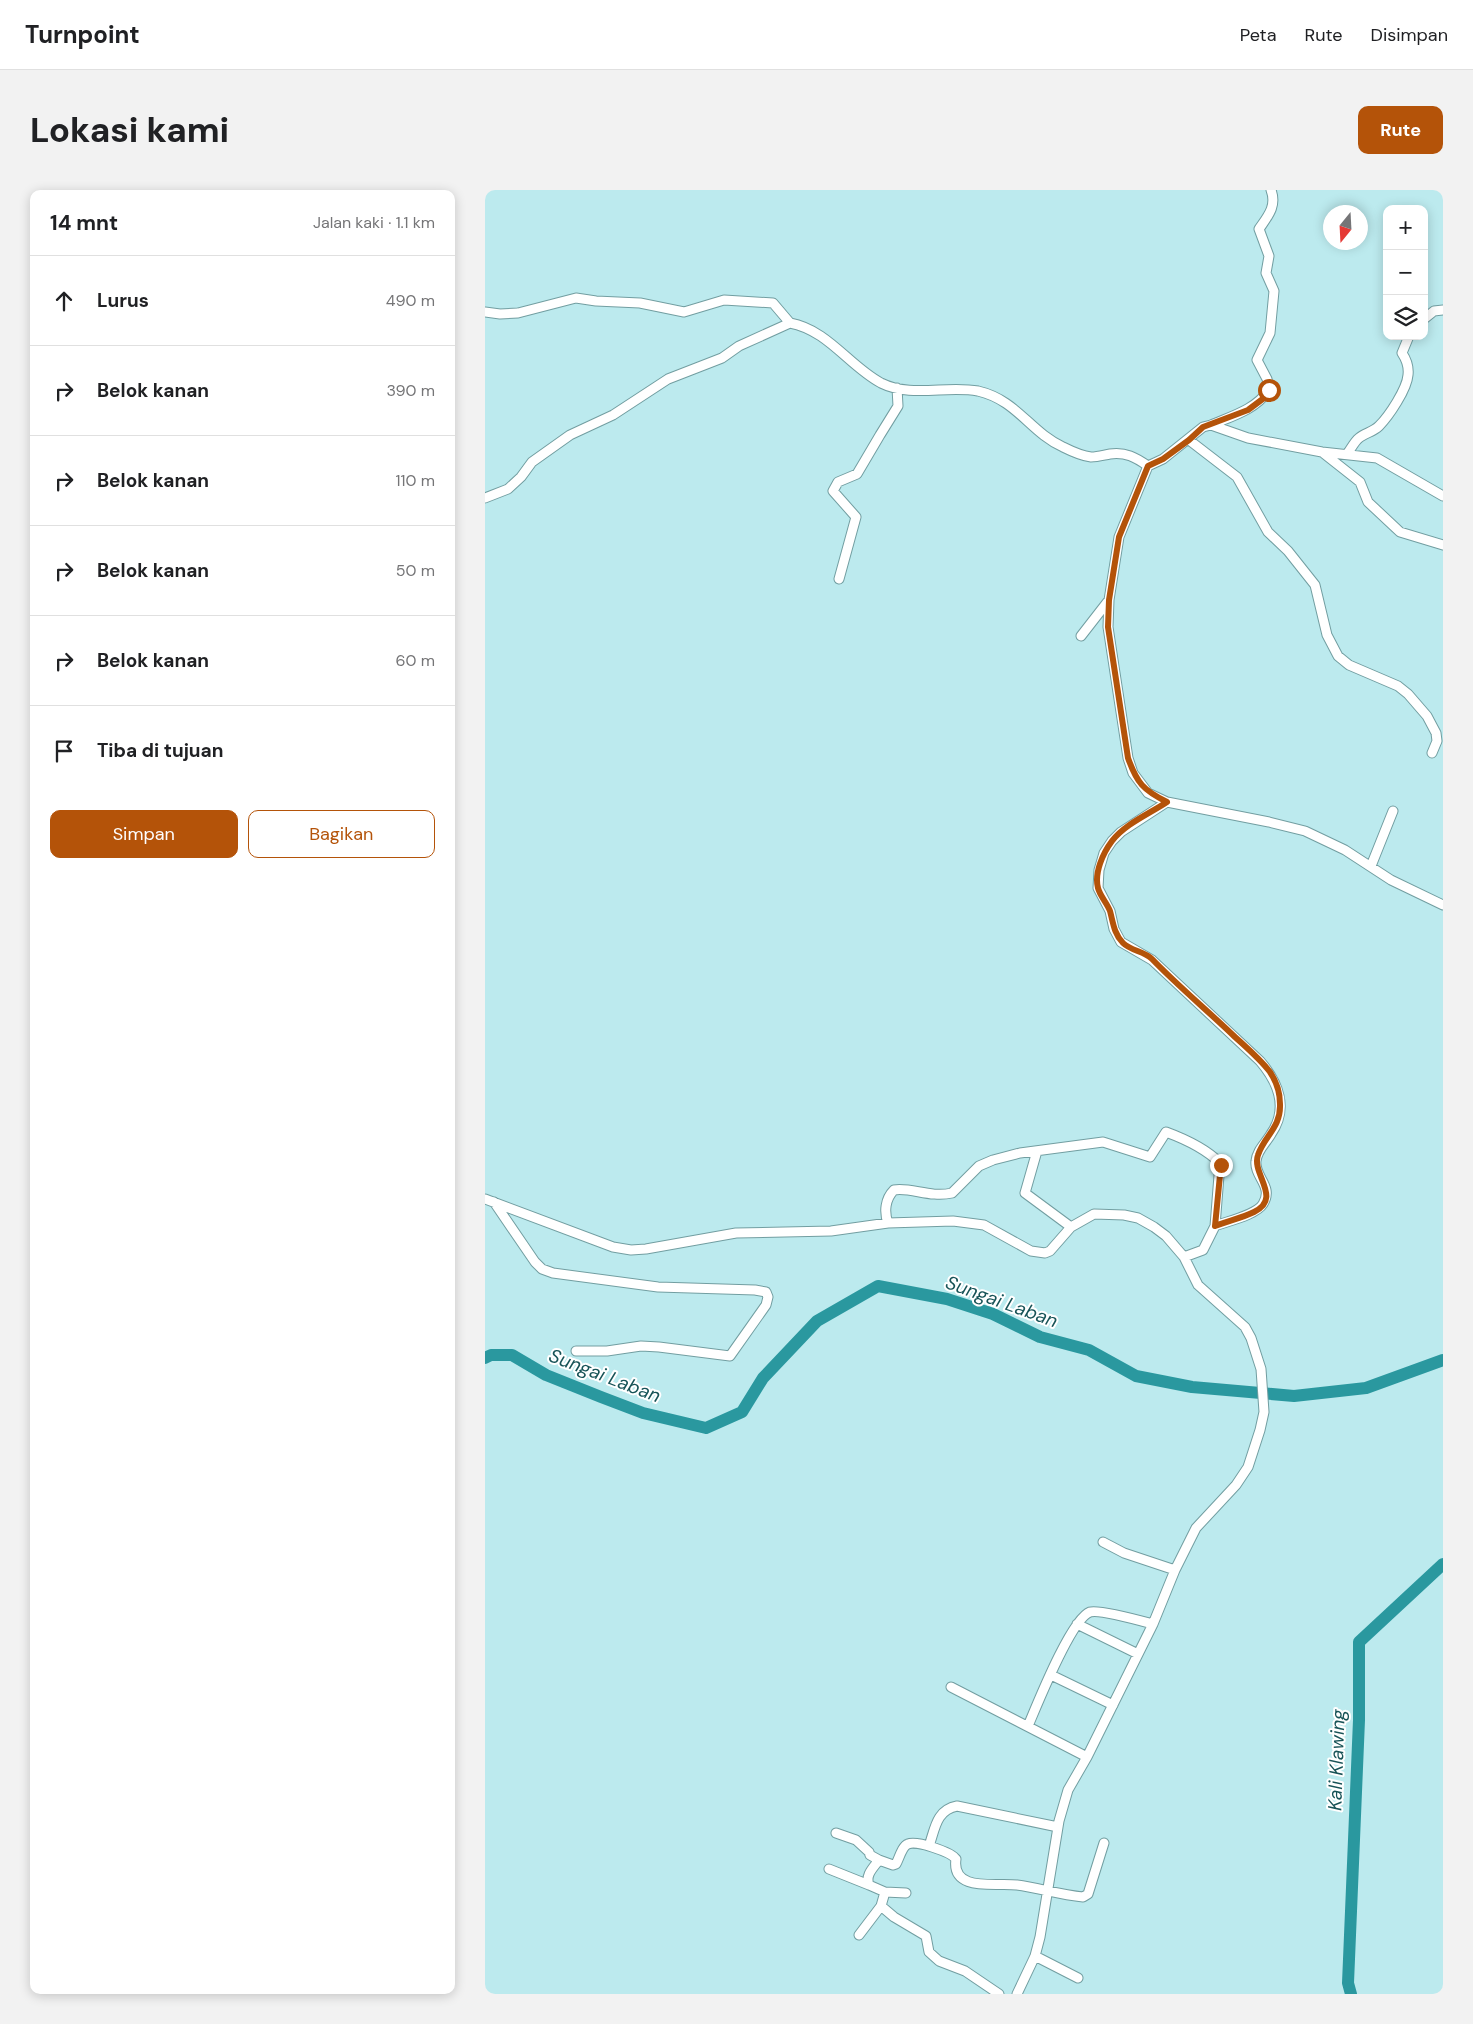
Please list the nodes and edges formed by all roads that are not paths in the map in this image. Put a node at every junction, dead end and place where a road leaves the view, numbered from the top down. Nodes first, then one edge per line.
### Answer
1 (1271, 190) edge
2 (1443, 310) edge
3 (485, 312) edge
4 (1428, 316) edge
5 (790, 323) junction
6 (1408, 340) edge
7 (897, 388) junction
8 (1211, 424) junction
9 (1189, 440) junction
10 (1322, 452) junction
11 (1347, 454) junction
12 (1148, 466) junction
13 (486, 494) edge
14 (1443, 496) edge
15 (1443, 545) edge
16 (839, 579) dead end
17 (1109, 600) junction
18 (1081, 636) dead end
19 (1432, 754) dead end
20 (1167, 802) junction
21 (1393, 811) dead end
22 (1371, 866) junction
23 (1443, 905) edge
24 (1037, 1152) junction
25 (489, 1200) edge
26 (888, 1223) junction
27 (1215, 1226) junction
28 (1071, 1227) junction
29 (1184, 1257) junction
30 (576, 1351) dead end
31 (1103, 1542) dead end
32 (1175, 1570) junction
33 (1077, 1624) junction
34 (1153, 1624) junction
35 (1138, 1654) junction
36 (1051, 1674) junction
37 (951, 1687) dead end
38 (1113, 1705) junction
39 (1028, 1726) junction
40 (1087, 1757) junction
41 (1058, 1827) junction
42 (836, 1833) dead end
43 (1104, 1843) dead end
44 (929, 1846) junction
45 (879, 1860) junction
46 (829, 1869) dead end
47 (869, 1885) junction
48 (885, 1892) junction
49 (1048, 1892) junction
50 (906, 1893) dead end
51 (881, 1906) junction
52 (859, 1934) dead end
53 (1035, 1956) junction
54 (1078, 1978) dead end
55 (999, 1994) edge
56 (1017, 1994) edge

1 - 8 street
2 - 4 street
3 - 5 street
5 - 7 street
5 - 13 street
6 - 11 street
7 - 12 street
7 - 16 street
8 - 9 street
8 - 10 street
9 - 12 street
9 - 19 street
10 - 11 street
10 - 15 street
11 - 14 street
12 - 17 street
17 - 18 street
17 - 20 street
20 - 22 street
20 - 27 street
21 - 22 street
22 - 23 street
24 - 26 street
24 - 27 street
24 - 28 street
25 - 26 street
25 - 30 street
26 - 28 street
27 - 29 street
28 - 29 street
29 - 32 street
31 - 32 street
32 - 34 street
33 - 34 street
33 - 35 street
33 - 36 street
34 - 35 street
35 - 38 street
36 - 38 street
36 - 39 street
37 - 39 street
38 - 40 street
39 - 40 street
40 - 41 street
41 - 44 street
41 - 49 street
42 - 45 street
43 - 49 street
44 - 45 street
44 - 49 street
45 - 47 street
46 - 47 street
47 - 48 street
48 - 50 street
48 - 51 street
49 - 53 street
51 - 52 street
51 - 55 street
53 - 54 street
53 - 56 street

